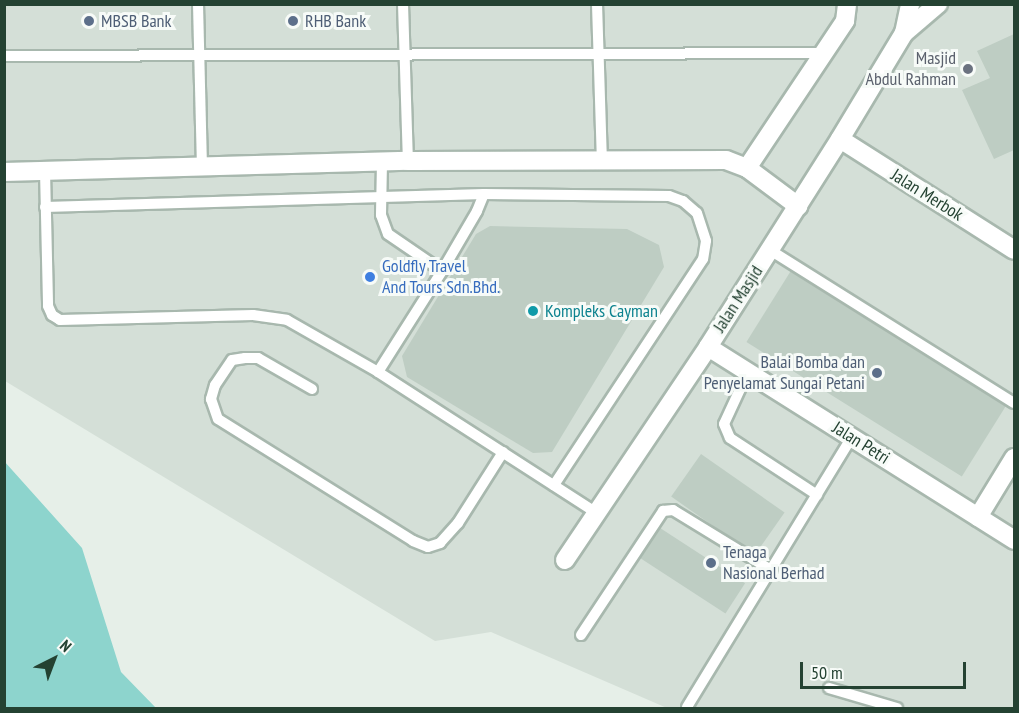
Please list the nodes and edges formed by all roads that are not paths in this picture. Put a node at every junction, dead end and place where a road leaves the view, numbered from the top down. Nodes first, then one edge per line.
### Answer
1 (198, 4) edge
2 (403, 4) edge
3 (597, 4) edge
4 (846, 4) edge
5 (910, 4) edge
6 (938, 4) edge
7 (904, 33) junction
8 (825, 53) junction
9 (199, 55) junction
10 (404, 55) junction
11 (598, 55) junction
12 (4, 56) edge
13 (840, 140) junction
14 (602, 159) junction
15 (408, 161) junction
16 (382, 162) junction
17 (202, 166) junction
18 (747, 168) junction
19 (45, 171) junction
20 (4, 172) edge
21 (484, 194) junction
22 (380, 197) junction
23 (798, 206) junction
24 (45, 207) junction
25 (770, 250) junction
26 (1014, 250) edge
27 (442, 271) junction
28 (708, 346) junction
29 (378, 372) junction
30 (748, 372) junction
31 (312, 389) dead end
32 (1014, 403) edge
33 (852, 437) junction
34 (503, 452) junction
35 (1014, 458) edge
36 (554, 485) junction
37 (817, 495) junction
38 (598, 514) junction
39 (978, 517) junction
40 (1014, 540) edge
41 (565, 560) dead end
42 (771, 570) junction
43 (581, 635) dead end
44 (829, 688) dead end
45 (687, 707) dead end
46 (897, 708) edge

1 - 9 lane
2 - 10 lane
3 - 11 lane
4 - 8 street
5 - 7 street, Jalan Masjid
6 - 7 street, Jalan Masjid
7 - 13 street, Jalan Masjid
8 - 11 lane
8 - 18 street
9 - 10 lane
9 - 12 lane
9 - 17 lane
10 - 11 lane
10 - 15 lane
11 - 14 lane
13 - 23 street, Jalan Masjid
13 - 26 street, Jalan Merbok
14 - 15 street
14 - 18 street
15 - 16 street
16 - 17 street
16 - 22 lane
17 - 19 street
18 - 23 street
19 - 20 street
19 - 24 lane
21 - 22 lane
21 - 27 lane
21 - 36 lane
22 - 24 lane
22 - 27 lane
23 - 25 street, Jalan Masjid
24 - 29 lane
25 - 28 street, Jalan Masjid
25 - 32 lane
27 - 29 lane
28 - 30 street, Jalan Petri
28 - 38 street, Jalan Masjid
29 - 34 lane
30 - 33 street, Jalan Petri
30 - 37 lane
31 - 34 lane
33 - 37 lane
33 - 39 street, Jalan Petri
34 - 36 lane
35 - 39 street
36 - 38 lane
37 - 42 lane
38 - 41 street, Jalan Masjid
39 - 40 street, Jalan Petri
42 - 43 lane
42 - 45 lane
44 - 46 lane

